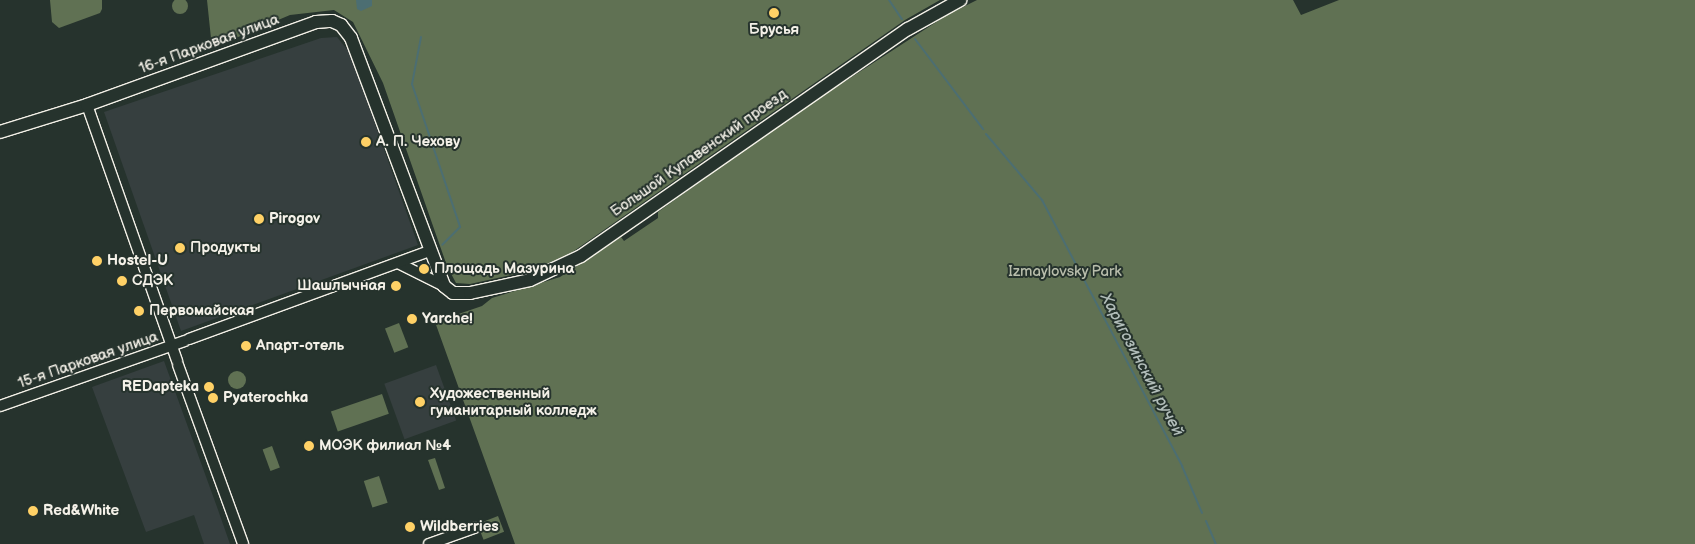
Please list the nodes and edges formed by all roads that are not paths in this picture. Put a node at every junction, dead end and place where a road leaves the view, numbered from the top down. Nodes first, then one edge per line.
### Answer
1 (960, 0) edge
2 (86, 105) junction
3 (0, 132) edge
4 (429, 251) junction
5 (398, 263) junction
6 (444, 286) junction
7 (171, 346) junction
8 (0, 406) edge
9 (474, 528) dead end
10 (243, 544) edge
11 (429, 544) edge

1 - 6 main road, Большой Купавенский проезд
2 - 3 main road, 16-я Парковая улица
2 - 4 main road, 16-я Парковая улица
2 - 7 street
4 - 5 street, 15-я Парковая улица
4 - 6 main road, 16-я Парковая улица
5 - 6 street
5 - 7 street, 15-я Парковая улица
7 - 8 street, 15-я Парковая улица
7 - 10 street
9 - 11 street

